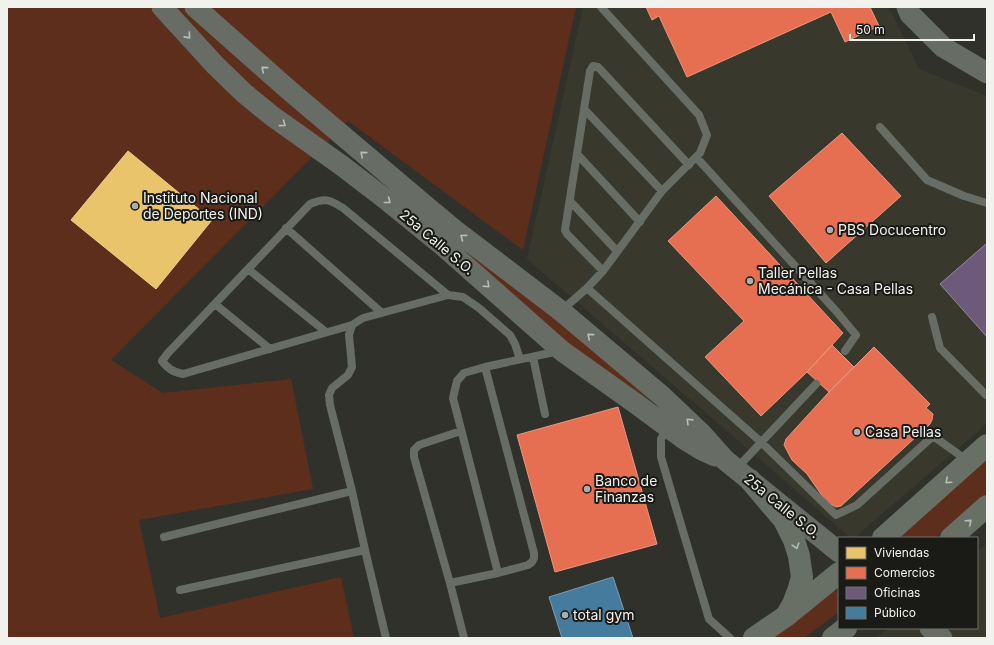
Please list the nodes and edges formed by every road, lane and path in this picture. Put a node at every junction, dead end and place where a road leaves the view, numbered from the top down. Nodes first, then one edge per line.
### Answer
1 (196, 7) edge
2 (601, 7) edge
3 (907, 7) edge
4 (170, 10) edge
5 (987, 73) edge
6 (584, 109) junction
7 (880, 127) dead end
8 (577, 154) junction
9 (696, 157) junction
10 (689, 165) junction
11 (662, 191) junction
12 (570, 201) junction
13 (987, 203) edge
14 (640, 222) junction
15 (286, 228) junction
16 (617, 252) junction
17 (248, 269) junction
18 (603, 271) junction
19 (587, 288) junction
20 (448, 295) junction
21 (215, 304) junction
22 (561, 311) junction
23 (382, 313) junction
24 (932, 317) dead end
25 (352, 325) junction
26 (326, 332) junction
27 (270, 349) junction
28 (562, 351) junction
29 (845, 351) dead end
30 (533, 357) junction
31 (520, 359) junction
32 (486, 366) junction
33 (816, 384) dead end
34 (986, 395) edge
35 (545, 414) dead end
36 (667, 427) junction
37 (461, 431) junction
38 (762, 442) junction
39 (987, 445) edge
40 (969, 462) junction
41 (737, 470) junction
42 (352, 491) junction
43 (987, 506) edge
44 (884, 537) edge
45 (952, 537) edge
46 (164, 538) dead end
47 (365, 550) junction
48 (838, 551) edge
49 (498, 573) junction
50 (838, 574) edge
51 (450, 583) junction
52 (180, 590) dead end
53 (786, 616) junction
54 (845, 629) edge
55 (931, 629) edge
56 (386, 638) edge
57 (464, 638) edge
58 (730, 638) edge
59 (754, 638) edge
60 (833, 638) edge
61 (942, 638) edge

22 -> 1 street, 25a Calle S.O.
2 - 9 lane
3 - 5 street
4 -> 28 street, 25a Calle S.O.
6 - 8 lane
6 - 10 lane
6 - 11 lane
7 - 13 lane
8 - 12 lane
8 - 14 lane
9 - 10 lane
9 - 29 lane
10 - 11 lane
11 - 14 lane
12 - 16 lane
12 - 18 lane
14 - 16 lane
15 - 17 lane
15 - 20 lane
15 - 23 lane
16 - 18 lane
17 - 21 lane
17 - 26 lane
18 - 19 lane
19 - 22 lane
19 - 38 lane
20 - 23 lane
20 - 31 lane
21 - 27 lane
21 - 27 lane
41 -> 22 street, 25a Calle S.O.
23 - 25 lane
24 - 34 lane
25 - 26 lane
25 - 42 lane
26 - 27 lane
28 - 30 lane
28 - 36 street, 25a Calle S.O.
30 - 31 lane
30 - 35 lane
31 - 32 lane
32 - 37 lane
32 - 49 lane
33 - 38 lane
36 - 41 street, 25a Calle S.O.
36 - 58 lane
37 - 49 lane
37 - 51 lane
38 - 40 lane
38 - 41 lane
39 - 40 main road
40 -> 44 main road
41 - 48 street, 25a Calle S.O.
41 -> 53 main road
42 - 46 lane
42 - 47 lane
45 -> 43 main road
47 - 52 lane
47 - 56 lane
49 - 51 lane
50 - 53 main road
51 - 57 lane
53 - 59 main road
54 - 60 main road
55 - 61 street

